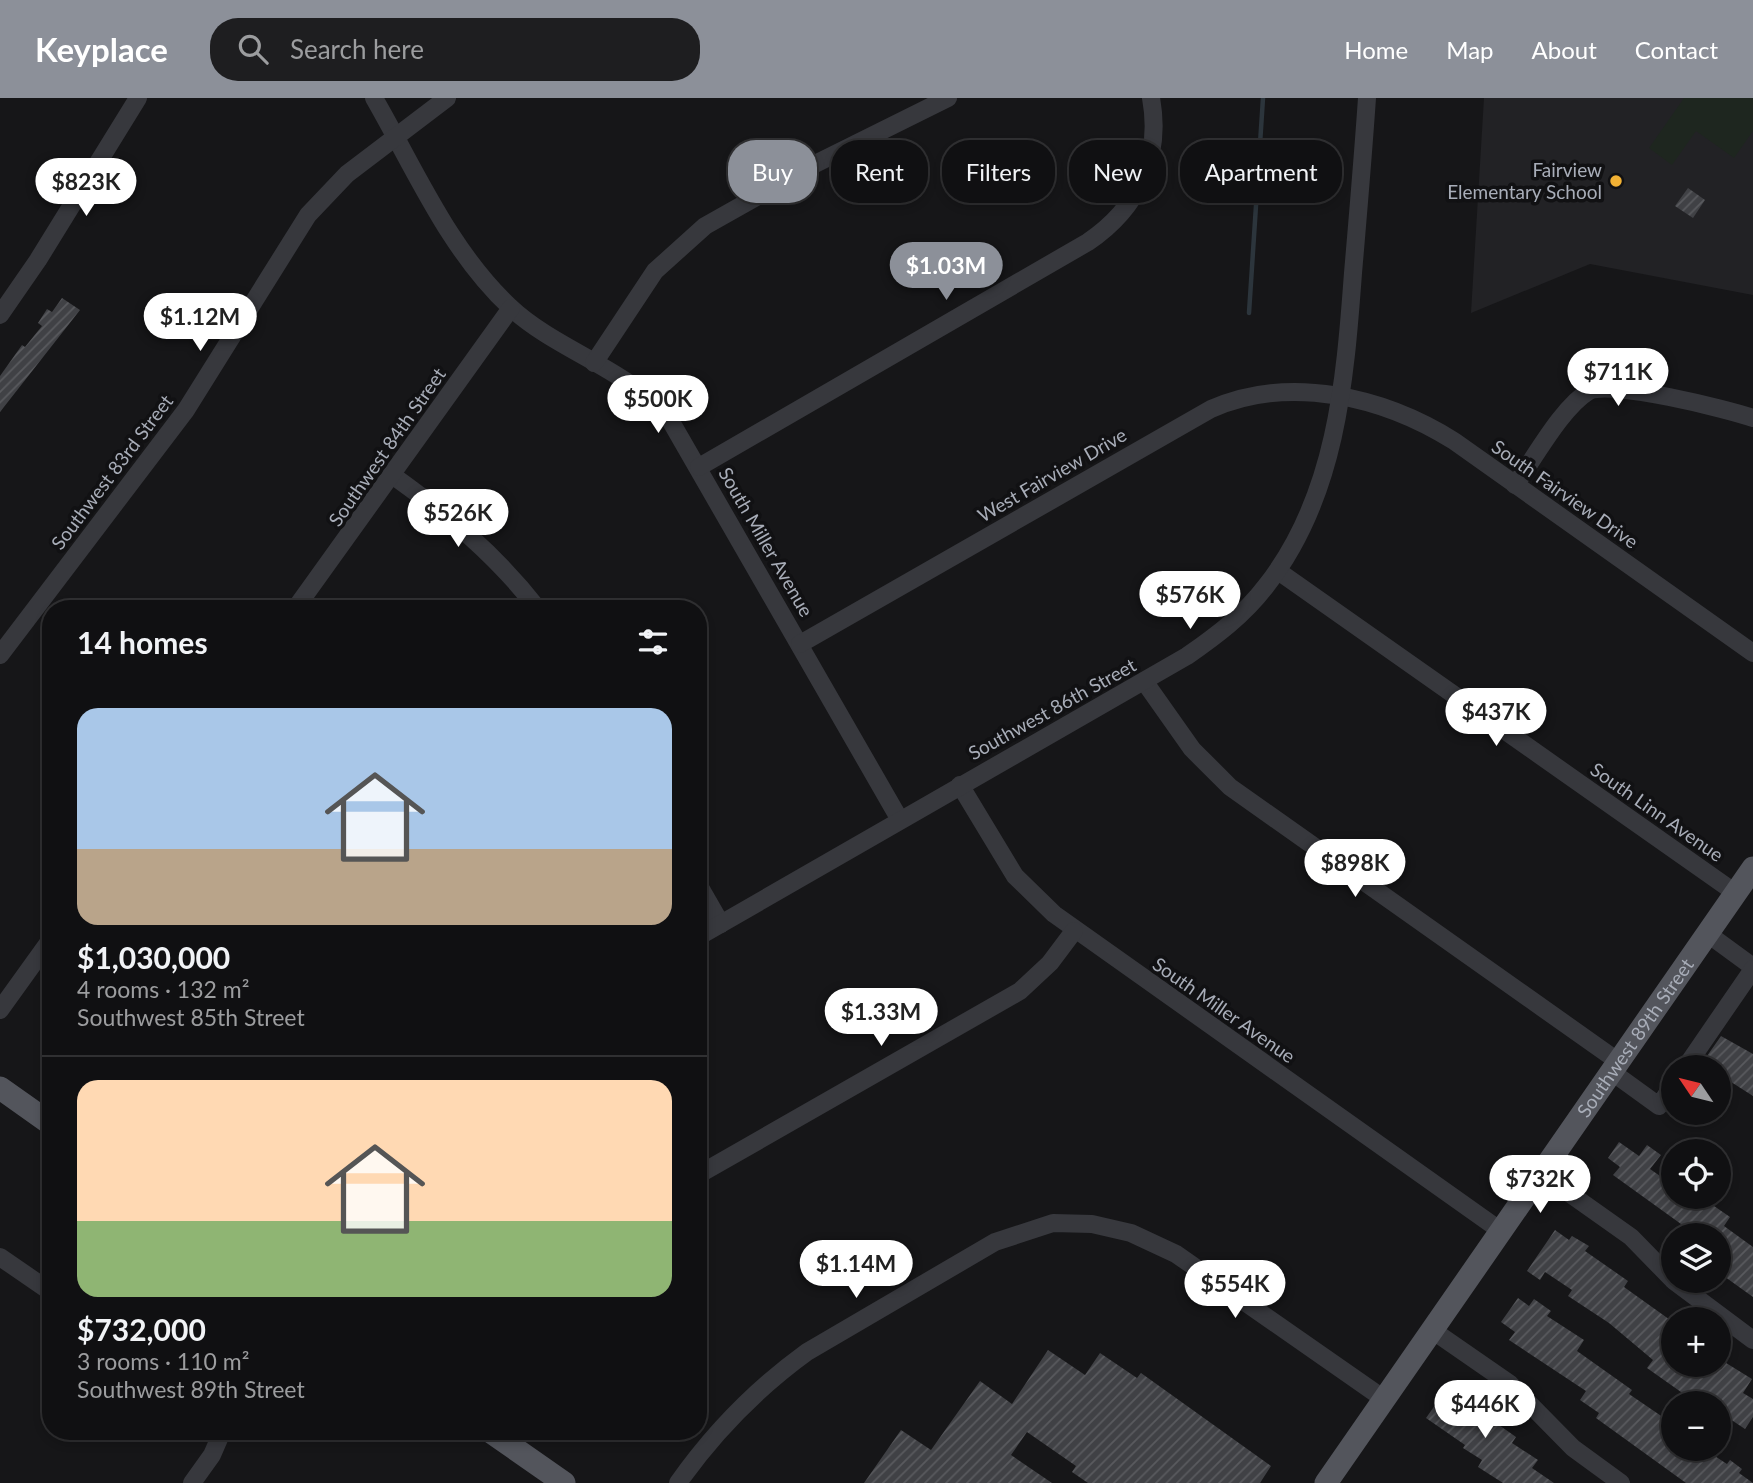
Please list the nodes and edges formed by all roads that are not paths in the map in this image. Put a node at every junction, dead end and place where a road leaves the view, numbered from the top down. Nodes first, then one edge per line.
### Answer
1 (138, 98) edge
2 (374, 98) edge
3 (447, 98) edge
4 (948, 98) edge
5 (1151, 98) edge
6 (1367, 98) edge
7 (396, 137) junction
8 (511, 308) junction
9 (0, 315) edge
10 (594, 363) junction
11 (1339, 397) junction
12 (1753, 418) edge
13 (699, 467) junction
14 (392, 475) junction
15 (1515, 485) junction
16 (1278, 571) junction
17 (302, 600) edge
18 (531, 600) edge
19 (800, 643) junction
20 (1753, 653) edge
21 (0, 655) edge
22 (1144, 681) junction
23 (960, 785) junction
24 (900, 820) junction
25 (1753, 868) edge
26 (1737, 894) junction
27 (707, 900) edge
28 (721, 924) junction
29 (1074, 931) junction
30 (707, 932) edge
31 (1708, 934) junction
32 (42, 952) edge
33 (1753, 968) edge
34 (0, 1010) edge
35 (1694, 1055) edge
36 (1615, 1068) junction
37 (0, 1088) edge
38 (1661, 1102) edge
39 (42, 1118) edge
40 (707, 1170) edge
41 (1542, 1174) junction
42 (1501, 1231) junction
43 (0, 1257) edge
44 (1661, 1268) edge
45 (42, 1286) edge
46 (1689, 1293) edge
47 (1432, 1331) junction
48 (1753, 1340) edge
49 (1384, 1399) junction
50 (219, 1440) edge
51 (502, 1440) edge
52 (192, 1483) edge
53 (564, 1483) edge
54 (678, 1483) edge
55 (1326, 1483) edge
56 (1621, 1483) edge

1 - 9 street
2 - 7 street, South Miller Avenue
3 - 7 street, Southwest 83rd Street
4 - 10 street
5 - 13 street
6 - 11 street, Southwest 86th Street
7 - 8 street, South Miller Avenue
7 - 21 street, Southwest 83rd Street
8 - 10 street, South Miller Avenue
8 - 14 street, Southwest 84th Street
10 - 13 street, South Miller Avenue
11 - 15 street, South Fairview Drive
11 - 16 street, Southwest 86th Street
11 - 19 street, West Fairview Drive
12 - 15 street
13 - 19 street, South Miller Avenue
14 - 17 street, Southwest 84th Street
14 - 18 street
15 - 20 street, South Fairview Drive
16 - 22 street, Southwest 86th Street
16 - 26 street, South Linn Avenue
19 - 24 street, South Miller Avenue
22 - 23 street, Southwest 86th Street
22 - 36 street
23 - 24 street, Southwest 86th Street
23 - 29 street, South Miller Avenue
24 - 28 street, Southwest 86th Street
25 - 26 main road, Southwest 89th Street
26 - 31 main road, Southwest 89th Street
27 - 28 street
28 - 30 street, Southwest 86th Street
29 - 40 street
29 - 42 street, South Miller Avenue
31 - 33 street
31 - 36 main road, Southwest 89th Street
32 - 34 street
33 - 35 street
36 - 38 street
36 - 41 main road, Southwest 89th Street
37 - 39 main road
41 - 42 main road, Southwest 89th Street
41 - 44 street
42 - 47 main road, Southwest 89th Street
43 - 45 street
46 - 48 street
47 - 49 main road, Southwest 89th Street
47 - 56 street
49 - 54 street
49 - 55 main road, Southwest 89th Street
50 - 52 street
51 - 53 main road

